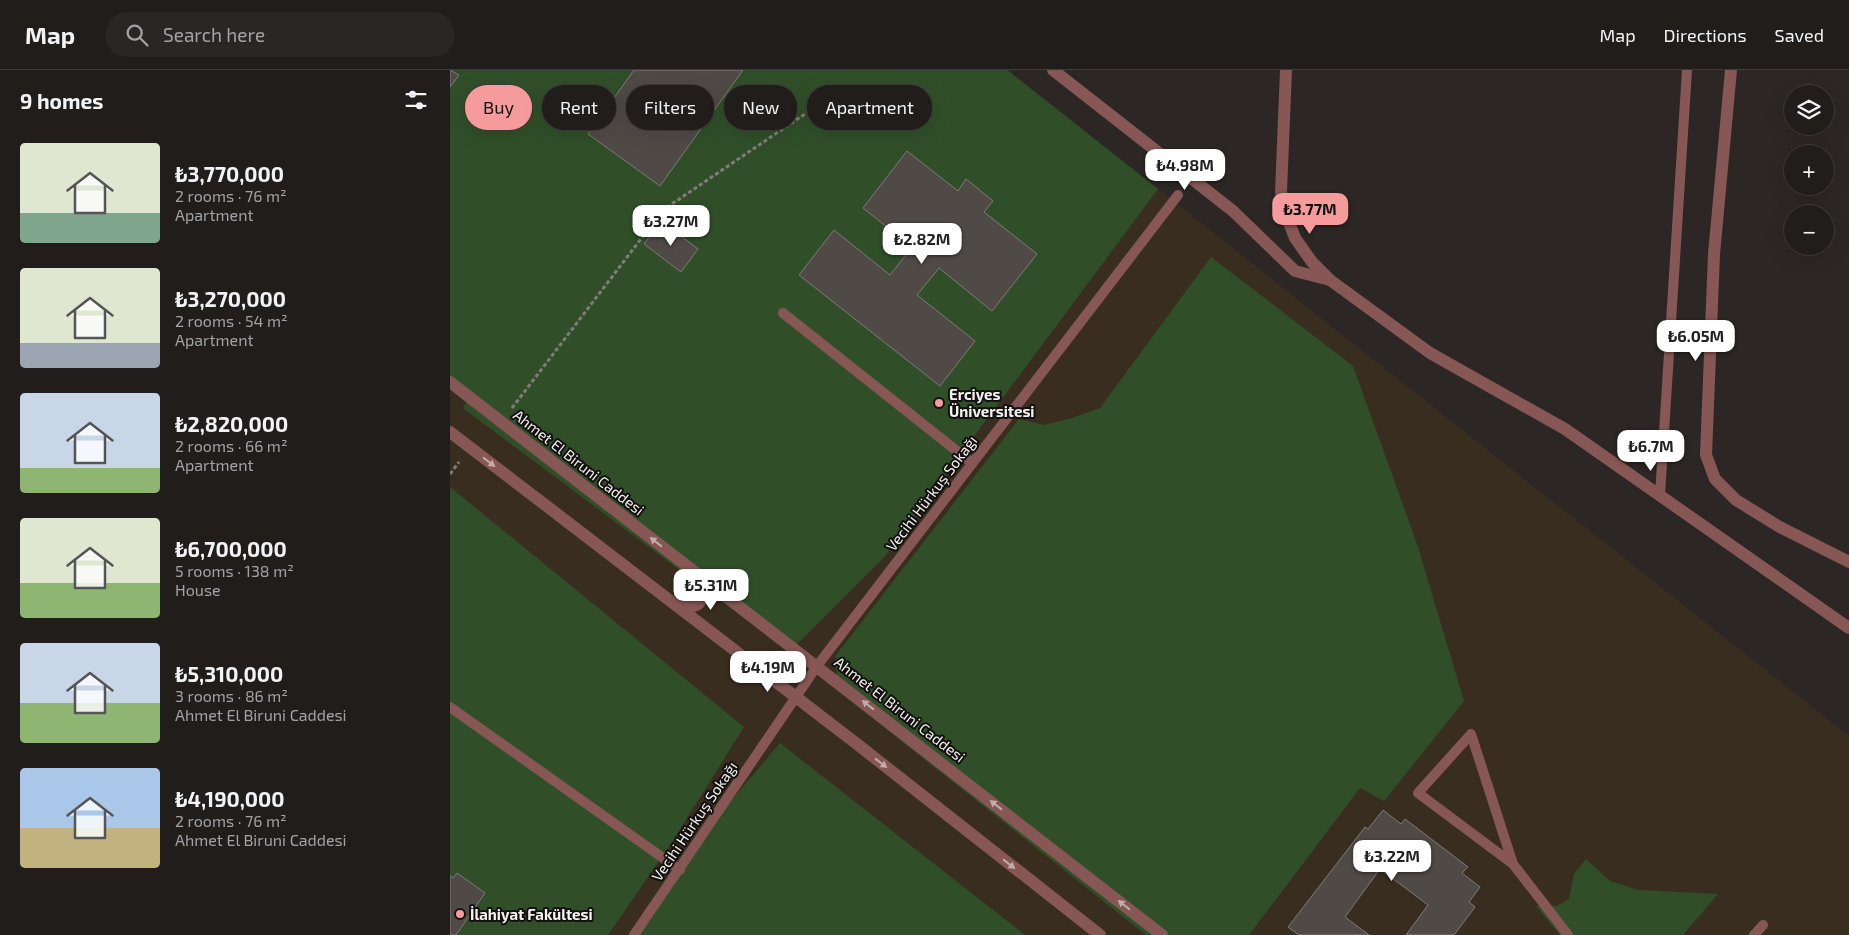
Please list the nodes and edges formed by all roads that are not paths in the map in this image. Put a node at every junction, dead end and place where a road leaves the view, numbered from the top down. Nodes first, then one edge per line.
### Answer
1 (1053, 70) edge
2 (1286, 70) edge
3 (1687, 70) edge
4 (1731, 70) edge
5 (1178, 196) dead end
6 (1330, 280) junction
7 (783, 313) dead end
8 (450, 382) edge
9 (450, 432) edge
10 (972, 463) junction
11 (1660, 495) junction
12 (1849, 562) edge
13 (698, 575) junction
14 (674, 603) junction
15 (1849, 628) edge
16 (817, 666) junction
17 (796, 697) junction
18 (450, 707) edge
19 (1512, 864) junction
20 (680, 870) junction
21 (1763, 925) dead end
22 (634, 935) edge
23 (1100, 935) edge
24 (1162, 935) edge
25 (1568, 935) edge
26 (1754, 935) edge

1 - 6 street
2 - 6 street
3 - 11 lane
4 - 12 street
5 - 10 lane, Vecihi Hürkuş Sokağı
6 - 11 street
7 - 10 lane
13 -> 8 street, Ahmet El Biruni Caddesi
9 -> 14 street
10 - 16 lane, Vecihi Hürkuş Sokağı
11 - 15 street
13 - 14 street
13 - 16 street, Ahmet El Biruni Caddesi
14 - 17 street
16 - 17 lane, Vecihi Hürkuş Sokağı
24 -> 16 street, Ahmet El Biruni Caddesi
17 - 20 lane, Vecihi Hürkuş Sokağı
17 -> 23 street
18 - 20 lane
19 - 19 lane
19 - 25 lane
20 - 22 lane, Vecihi Hürkuş Sokağı
21 - 26 lane

